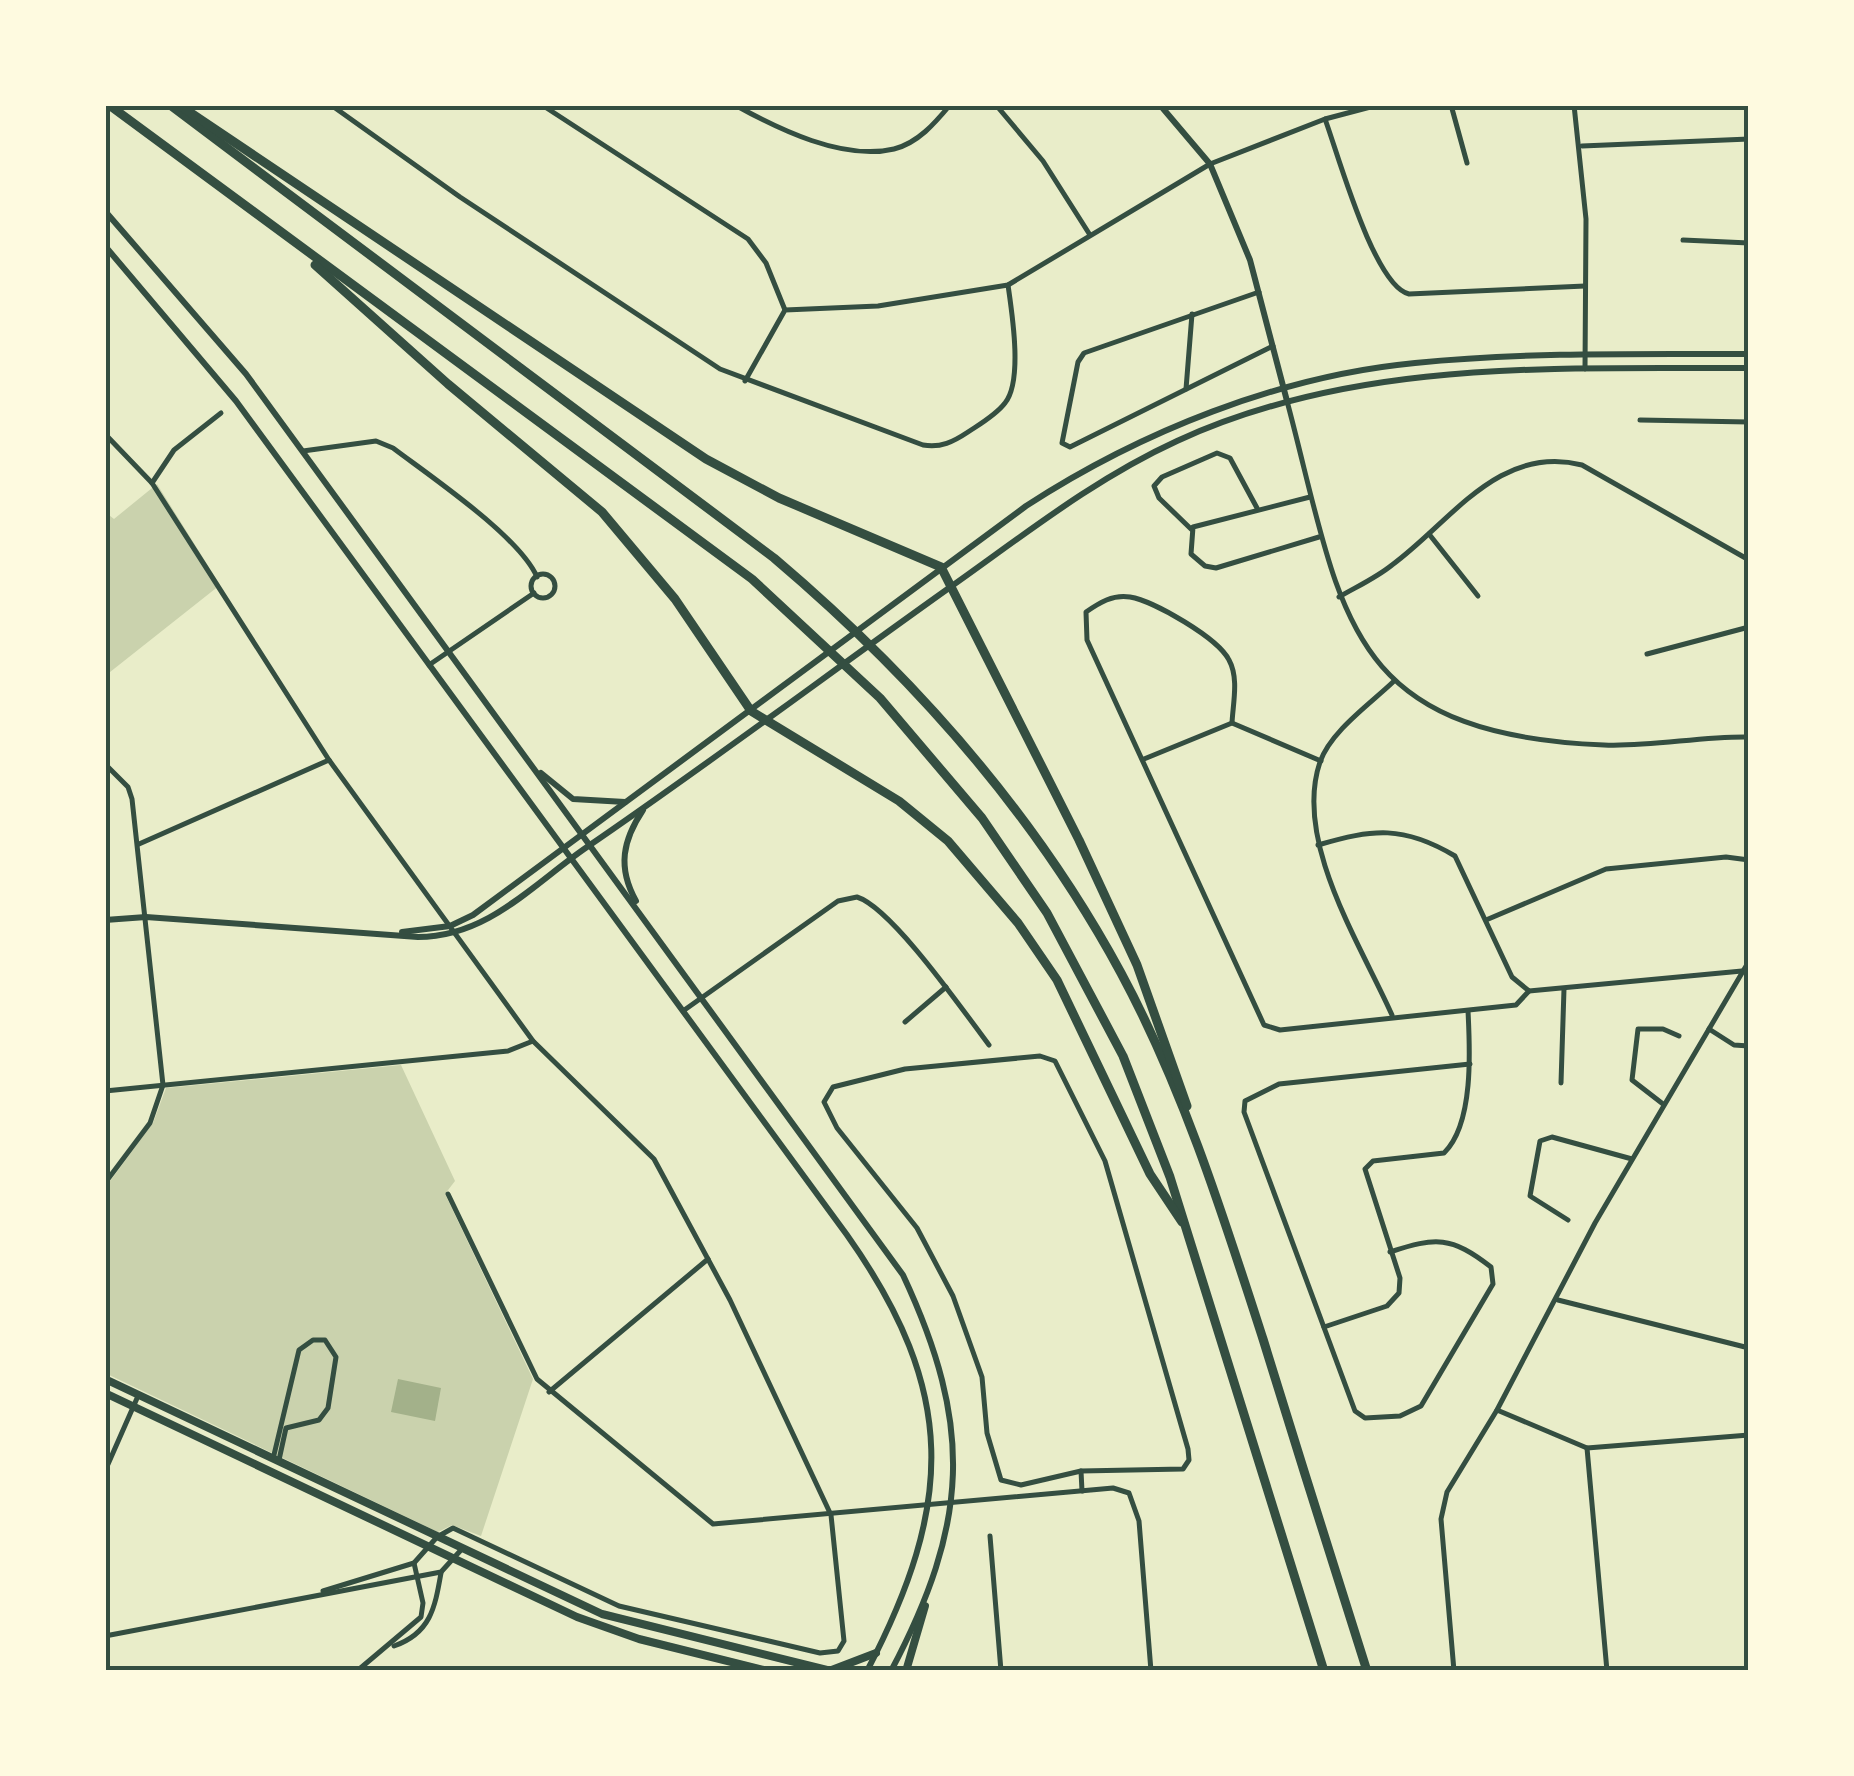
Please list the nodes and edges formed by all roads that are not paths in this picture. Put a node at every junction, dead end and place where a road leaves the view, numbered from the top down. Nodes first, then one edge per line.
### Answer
1 (109, 105) edge
2 (170, 105) edge
3 (179, 105) edge
4 (331, 105) edge
5 (542, 105) edge
6 (735, 105) edge
7 (950, 105) edge
8 (996, 105) edge
9 (1160, 105) edge
10 (1378, 105) edge
11 (1451, 105) edge
12 (1574, 105) edge
13 (1325, 119) junction
14 (1749, 139) edge
15 (1582, 146) junction
16 (1467, 163) dead end
17 (1210, 164) junction
18 (105, 211) edge
19 (275, 229) junction
20 (1090, 235) junction
21 (1682, 240) dead end
22 (1749, 243) edge
23 (105, 246) edge
24 (1008, 285) junction
25 (1584, 286) junction
26 (1259, 292) junction
27 (786, 310) junction
28 (1192, 314) junction
29 (1274, 346) junction
30 (1584, 354) junction
31 (1749, 354) edge
32 (1749, 368) edge
33 (1585, 369) junction
34 (744, 380) junction
35 (1186, 388) junction
36 (1284, 388) junction
37 (1287, 401) junction
38 (221, 412) dead end
39 (1640, 420) dead end
40 (1749, 422) edge
41 (105, 434) edge
42 (303, 451) junction
43 (152, 482) junction
44 (1310, 497) junction
45 (1258, 509) junction
46 (1192, 529) junction
47 (1430, 534) junction
48 (1320, 536) junction
49 (1749, 560) edge
50 (941, 567) junction
51 (536, 576) junction
52 (953, 586) junction
53 (534, 594) junction
54 (1478, 596) dead end
55 (1338, 597) junction
56 (1749, 627) edge
57 (450, 652) junction
58 (1647, 654) dead end
59 (429, 665) junction
60 (1393, 682) junction
61 (751, 711) junction
62 (1232, 723) junction
63 (767, 724) junction
64 (1749, 737) edge
65 (522, 754) junction
66 (328, 760) junction
67 (1143, 760) junction
68 (1320, 761) junction
69 (105, 764) edge
70 (625, 802) junction
71 (644, 810) junction
72 (582, 836) junction
73 (138, 844) junction
74 (1318, 845) junction
75 (589, 846) junction
76 (564, 848) junction
77 (571, 858) junction
78 (1749, 860) edge
79 (146, 917) junction
80 (105, 920) edge
81 (1486, 920) junction
82 (450, 926) junction
83 (652, 928) junction
84 (383, 934) junction
85 (456, 935) junction
86 (1749, 960) edge
87 (1742, 971) junction
88 (946, 987) junction
89 (1564, 989) junction
90 (1528, 992) junction
91 (702, 998) junction
92 (1468, 1010) junction
93 (683, 1011) junction
94 (1392, 1016) junction
95 (905, 1022) dead end
96 (1709, 1028) junction
97 (1679, 1036) dead end
98 (533, 1041) junction
99 (989, 1045) dead end
100 (1749, 1046) edge
101 (1470, 1064) junction
102 (1562, 1083) dead end
103 (163, 1085) junction
104 (105, 1091) edge
105 (1663, 1104) junction
106 (1192, 1128) junction
107 (1632, 1158) junction
108 (105, 1183) edge
109 (448, 1194) dead end
110 (1568, 1220) dead end
111 (1184, 1224) junction
112 (1390, 1252) junction
113 (708, 1258) junction
114 (1557, 1300) junction
115 (1324, 1328) junction
116 (1749, 1348) edge
117 (105, 1379) edge
118 (550, 1392) junction
119 (105, 1394) edge
120 (138, 1394) junction
121 (132, 1407) junction
122 (1496, 1410) junction
123 (1749, 1435) edge
124 (1588, 1448) junction
125 (276, 1461) junction
126 (1081, 1470) junction
127 (105, 1471) edge
128 (1082, 1491) junction
129 (952, 1502) junction
130 (929, 1505) junction
131 (830, 1515) junction
132 (990, 1536) dead end
133 (436, 1537) junction
134 (425, 1548) junction
135 (461, 1550) junction
136 (453, 1562) junction
137 (414, 1563) junction
138 (441, 1572) junction
139 (416, 1576) junction
140 (323, 1591) junction
141 (925, 1606) junction
142 (105, 1634) edge
143 (391, 1646) junction
144 (876, 1653) junction
145 (357, 1671) edge
146 (768, 1671) edge
147 (830, 1671) edge
148 (867, 1671) edge
149 (890, 1671) edge
150 (906, 1671) edge
151 (1000, 1671) edge
152 (1151, 1671) edge
153 (1324, 1671) edge
154 (1367, 1671) edge
155 (1454, 1671) edge
156 (1608, 1671) edge

1 - 19 highway
2 - 106 highway
3 - 50 highway
4 - 34 street
5 - 27 street
6 - 7 street
8 - 20 street
9 - 17 main road
10 - 13 street
11 - 16 street
12 - 15 street
13 - 17 street
13 - 25 street
14 - 15 street
15 - 25 street
17 - 20 street
17 - 26 main road
18 - 42 main road
19 - 61 highway
19 - 111 highway
20 - 24 street
21 - 22 street
23 - 59 main road
24 - 27 street
24 - 34 street
25 - 30 street
26 - 28 street
26 - 29 main road
27 - 34 street
28 - 35 street
28 - 35 street
29 - 35 street
29 - 36 main road
30 - 31 main road
30 - 33 street
30 - 36 main road
32 - 33 main road
33 - 37 main road
36 - 37 main road
36 - 50 main road
37 - 44 street
37 - 52 main road
38 - 43 street
39 - 40 street
41 - 43 street
42 - 51 street
42 - 57 main road
43 - 66 street
44 - 45 street
44 - 48 street
45 - 46 street
45 - 46 street
46 - 48 street
47 - 49 street
47 - 54 street
47 - 55 street
48 - 55 street
50 - 52 highway
50 - 61 main road
51 - 53 street
51 - 53 street
52 - 63 main road
52 - 106 highway
53 - 57 street
55 - 60 street
56 - 58 street
57 - 59 street
57 - 65 main road
59 - 76 main road
60 - 64 street
60 - 68 street
61 - 63 highway
61 - 70 main road
62 - 67 street
62 - 67 street
62 - 68 street
63 - 71 main road
63 - 111 highway
65 - 70 main road
65 - 72 main road
66 - 73 street
66 - 82 street
67 - 94 street
68 - 74 street
69 - 73 street
70 - 72 main road
71 - 75 main road
71 - 83 main road
72 - 75 main road
72 - 76 main road
73 - 79 street
74 - 81 street
74 - 94 street
75 - 77 main road
75 - 83 main road
76 - 77 main road
76 - 82 main road
77 - 85 main road
77 - 93 main road
78 - 81 street
79 - 80 main road
79 - 84 main road
79 - 103 street
81 - 90 street
82 - 84 main road
82 - 85 street
83 - 91 main road
84 - 85 main road
85 - 98 street
86 - 87 street
87 - 89 street
87 - 96 street
88 - 91 street
88 - 95 street
88 - 99 street
89 - 90 street
89 - 102 street
90 - 92 street
91 - 93 street
91 - 129 main road
92 - 94 street
92 - 101 street
93 - 130 main road
96 - 100 street
96 - 105 street
97 - 105 street
98 - 103 street
98 - 113 street
101 - 112 street
101 - 115 street
103 - 104 street
103 - 108 street
105 - 107 street
106 - 154 highway
107 - 110 street
107 - 114 street
109 - 118 street
111 - 153 highway
112 - 115 street
112 - 115 street
113 - 118 street
113 - 131 street
114 - 116 street
114 - 122 street
117 - 120 main road
118 - 131 street
119 - 121 main road
120 - 121 street
120 - 125 main road
121 - 127 street
121 - 134 main road
122 - 124 street
122 - 155 street
123 - 124 street
124 - 156 street
125 - 125 street
125 - 133 main road
126 - 126 street
126 - 128 street
128 - 129 street
128 - 152 street
129 - 130 street
129 - 141 main road
130 - 131 street
130 - 144 main road
131 - 133 street
132 - 151 street
133 - 134 street
133 - 135 main road
134 - 136 main road
134 - 137 street
135 - 136 street
135 - 147 main road
136 - 138 street
136 - 146 main road
137 - 139 street
137 - 140 street
138 - 139 street
138 - 143 street
139 - 140 street
139 - 143 street
140 - 142 street
141 - 149 main road
141 - 150 main road
143 - 145 street
144 - 147 main road
144 - 148 main road

